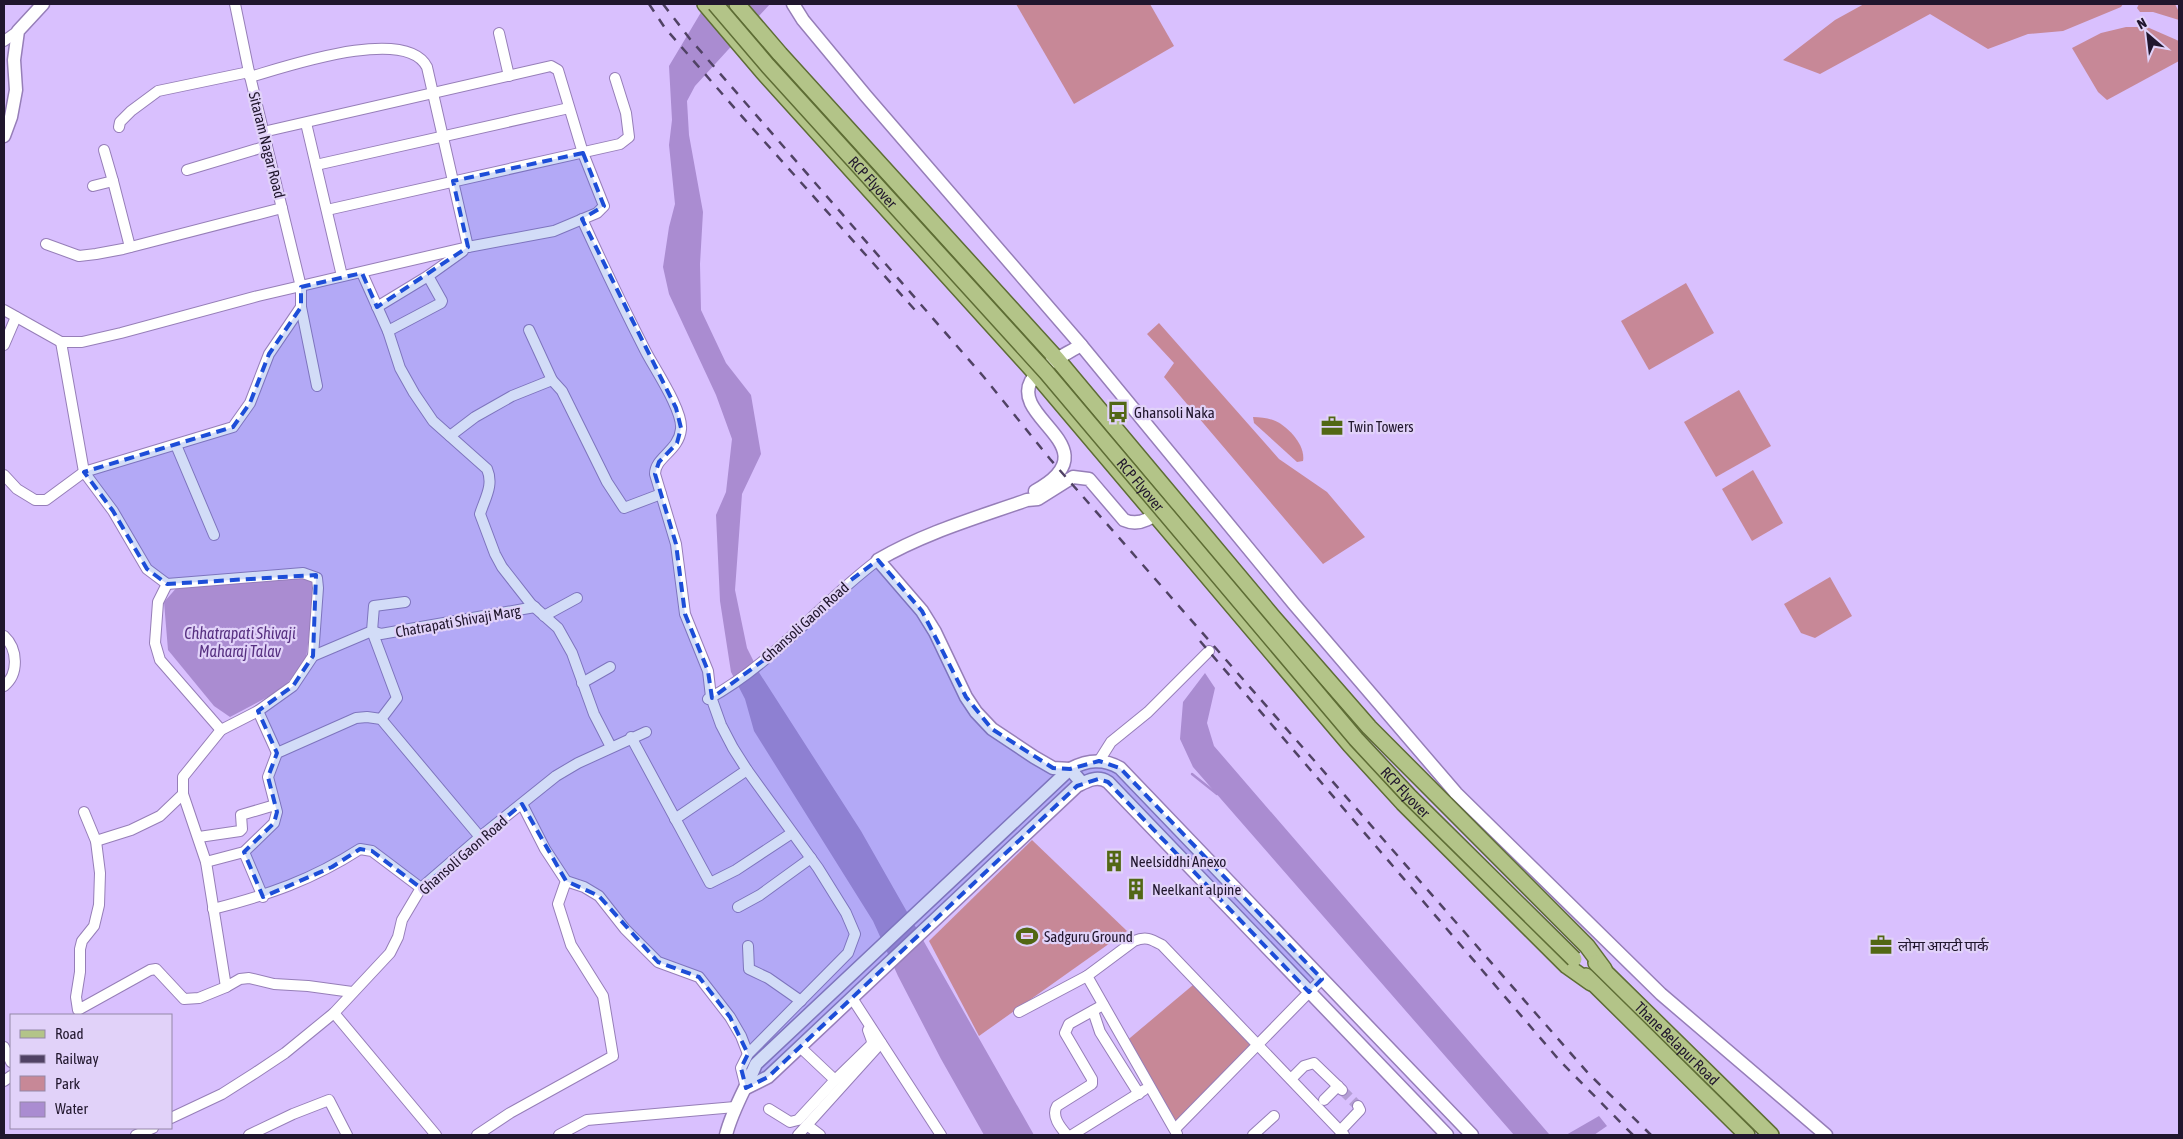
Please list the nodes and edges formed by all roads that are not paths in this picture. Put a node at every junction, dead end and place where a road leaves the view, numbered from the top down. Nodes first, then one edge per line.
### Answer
1 (43, 4) edge
2 (235, 4) edge
3 (705, 4) edge
4 (715, 4) edge
5 (726, 4) edge
6 (793, 4) edge
7 (739, 7) edge
8 (18, 31) junction
9 (500, 33) dead end
10 (4, 41) edge
11 (249, 75) junction
12 (509, 76) junction
13 (615, 78) dead end
14 (433, 94) junction
15 (569, 108) junction
16 (306, 122) junction
17 (119, 127) dead end
18 (264, 132) junction
19 (4, 136) edge
20 (443, 136) junction
21 (267, 146) junction
22 (104, 150) dead end
23 (583, 153) junction
24 (316, 165) junction
25 (187, 170) dead end
26 (113, 181) junction
27 (453, 182) junction
28 (93, 186) dead end
29 (282, 208) junction
30 (327, 210) junction
31 (582, 219) junction
32 (46, 244) dead end
33 (130, 247) junction
34 (468, 247) junction
35 (362, 273) junction
36 (342, 276) junction
37 (428, 276) junction
38 (301, 287) junction
39 (301, 307) junction
40 (376, 307) junction
41 (4, 310) edge
42 (16, 317) junction
43 (529, 330) dead end
44 (388, 331) junction
45 (61, 342) junction
46 (4, 345) edge
47 (1081, 345) junction
48 (1058, 359) junction
49 (1036, 374) junction
50 (552, 380) junction
51 (317, 386) dead end
52 (450, 436) junction
53 (176, 445) junction
54 (84, 472) junction
55 (5, 479) edge
56 (661, 494) junction
57 (1174, 499) junction
58 (1027, 500) junction
59 (1155, 514) junction
60 (214, 536) dead end
61 (878, 560) junction
62 (166, 584) junction
63 (577, 598) dead end
64 (405, 602) dead end
65 (535, 607) junction
66 (544, 616) junction
67 (376, 632) junction
68 (4, 636) edge
69 (1209, 651) dead end
70 (313, 656) junction
71 (610, 667) dead end
72 (582, 683) junction
73 (4, 686) edge
74 (709, 698) junction
75 (258, 711) junction
76 (381, 719) junction
77 (220, 730) junction
78 (646, 732) dead end
79 (631, 738) junction
80 (611, 747) junction
81 (277, 753) junction
82 (1099, 761) junction
83 (1070, 769) junction
84 (746, 770) junction
85 (1082, 784) junction
86 (183, 794) junction
87 (522, 804) junction
88 (275, 805) junction
89 (84, 812) dead end
90 (675, 819) junction
91 (792, 833) junction
92 (199, 837) junction
93 (480, 837) junction
94 (96, 841) junction
95 (244, 852) junction
96 (811, 858) junction
97 (206, 862) junction
98 (566, 881) junction
99 (421, 888) junction
100 (263, 897) junction
101 (738, 907) dead end
102 (213, 909) junction
103 (748, 946) dead end
104 (1577, 956) junction
105 (1604, 970) junction
106 (855, 971) junction
107 (1087, 976) junction
108 (1322, 979) junction
109 (1591, 983) junction
110 (866, 984) junction
111 (226, 987) junction
112 (352, 992) junction
113 (1309, 992) junction
114 (852, 998) junction
115 (801, 1001) junction
116 (1103, 1005) junction
117 (1093, 1011) junction
118 (1019, 1012) dead end
119 (76, 1013) edge
120 (334, 1013) junction
121 (863, 1022) dead end
122 (881, 1043) junction
123 (1258, 1044) junction
124 (4, 1047) edge
125 (800, 1047) junction
126 (748, 1054) junction
127 (10, 1060) edge
128 (835, 1080) junction
129 (1291, 1080) junction
130 (1149, 1087) junction
131 (746, 1088) junction
132 (1139, 1094) junction
133 (1324, 1100) dead end
134 (1358, 1106) dead end
135 (734, 1107) junction
136 (769, 1109) dead end
137 (1274, 1116) dead end
138 (172, 1118) edge
139 (807, 1125) junction
140 (150, 1129) edge
141 (1176, 1132) edge
142 (1342, 1133) edge
143 (136, 1135) edge
144 (249, 1135) edge
145 (348, 1135) edge
146 (436, 1135) edge
147 (478, 1135) edge
148 (559, 1135) edge
149 (726, 1135) edge
150 (798, 1135) edge
151 (820, 1135) edge
152 (941, 1135) edge
153 (1067, 1135) edge
154 (1072, 1135) edge
155 (1253, 1135) edge
156 (1447, 1135) edge
157 (1472, 1135) edge
158 (1747, 1135) edge
159 (1771, 1135) edge
160 (1826, 1135) edge

1 - 8 street
2 - 11 street, Sitaram Nagar Road
3 - 49 main road
4 - 104 main road, RCP Flyover, bridge
5 - 104 main road, RCP Flyover
6 - 47 street
7 - 48 main road
8 - 10 street
8 - 19 street
9 - 12 street
11 - 14 street
11 - 17 street
11 - 18 street, Sitaram Nagar Road
12 - 14 street
12 - 15 street
13 - 23 street
14 - 16 street
14 - 20 street
15 - 20 street
15 - 23 street
16 - 18 street
16 - 24 street
18 - 21 street, Sitaram Nagar Road
20 - 24 street
20 - 27 street
21 - 25 street
21 - 29 street, Sitaram Nagar Road
22 - 26 street
23 - 27 street
23 - 31 street
24 - 30 street
26 - 28 street
26 - 33 street
27 - 30 street
27 - 34 street
29 - 33 street
29 - 38 street, Sitaram Nagar Road
30 - 36 street
31 - 34 street
31 - 56 street
32 - 33 street
34 - 35 street
34 - 37 street
35 - 36 street
35 - 40 street
36 - 38 street
37 - 40 street
37 - 44 street
38 - 39 street, Sitaram Nagar Road
38 - 45 street
39 - 51 street, Sitaram Nagar Road
39 - 53 street
40 - 44 street
41 - 42 street
42 - 45 street
42 - 46 street
43 - 50 street
44 - 52 street
45 - 54 street
47 - 48 street
47 - 160 street
48 - 49 street
48 - 57 main road
49 - 58 street
49 - 59 main road
50 - 52 street
50 - 56 street
52 - 65 street
53 - 54 street
53 - 60 street
54 - 55 street
54 - 62 street
56 - 74 street
57 - 59 street
57 - 105 main road
58 - 59 street
58 - 61 street
59 - 109 main road
61 - 74 street, Ghansoli Gaon Road
61 - 83 street
62 - 70 street
62 - 77 street
63 - 66 street
64 - 67 street, Chatrapati Shivaji Marg
65 - 66 street
65 - 67 street, Chatrapati Shivaji Marg
66 - 72 street
67 - 70 street, Chatrapati Shivaji Marg
67 - 76 street
68 - 73 street
69 - 82 street
70 - 75 street
71 - 72 street
72 - 80 street
74 - 84 street
75 - 77 street
75 - 81 street
76 - 81 street
76 - 93 street
77 - 86 street
78 - 79 street, Ghansoli Gaon Road
79 - 80 street, Ghansoli Gaon Road
79 - 90 street
80 - 87 street, Ghansoli Gaon Road
81 - 88 street
82 - 83 street
82 - 108 street
83 - 85 street
83 - 106 street
84 - 90 street
84 - 91 street
85 - 110 street
85 - 113 street
86 - 92 street
86 - 94 street
87 - 93 street, Ghansoli Gaon Road
87 - 98 street
88 - 92 street
88 - 95 street
89 - 94 street
90 - 91 street
91 - 96 street
92 - 97 street
93 - 99 street, Ghansoli Gaon Road
94 - 119 street
95 - 97 street
95 - 100 street
96 - 101 street
96 - 115 street
97 - 102 street
98 - 126 street
98 - 147 street
99 - 100 street
99 - 112 street, Ghansoli Gaon Road
100 - 102 street
102 - 111 street
103 - 115 street
104 - 105 main road, Thane Belapur Road
104 - 109 main road, Thane Belapur Road
105 - 159 main road, Thane Belapur Road
106 - 110 street
106 - 131 street
107 - 116 street
107 - 118 street
107 - 123 street
108 - 113 street
108 - 157 street
109 - 158 main road, Thane Belapur Road
110 - 114 street
111 - 112 street
111 - 119 street
112 - 120 street, Ghansoli Gaon Road
113 - 123 street
113 - 156 street
114 - 122 street
114 - 125 street
115 - 126 street
116 - 117 street
116 - 130 street
117 - 132 street
117 - 153 street
120 - 138 street, Ghansoli Gaon Road
120 - 146 street
121 - 128 street
122 - 139 street
122 - 152 street
123 - 129 street
123 - 141 street
124 - 127 street
125 - 128 street
125 - 131 street
126 - 131 street
128 - 136 street
129 - 133 street
129 - 142 street
130 - 132 street
130 - 141 street
131 - 135 street
132 - 154 street
134 - 142 street
135 - 148 street
135 - 149 street
137 - 155 street
139 - 150 street
139 - 151 street
140 - 143 street
144 - 145 street

